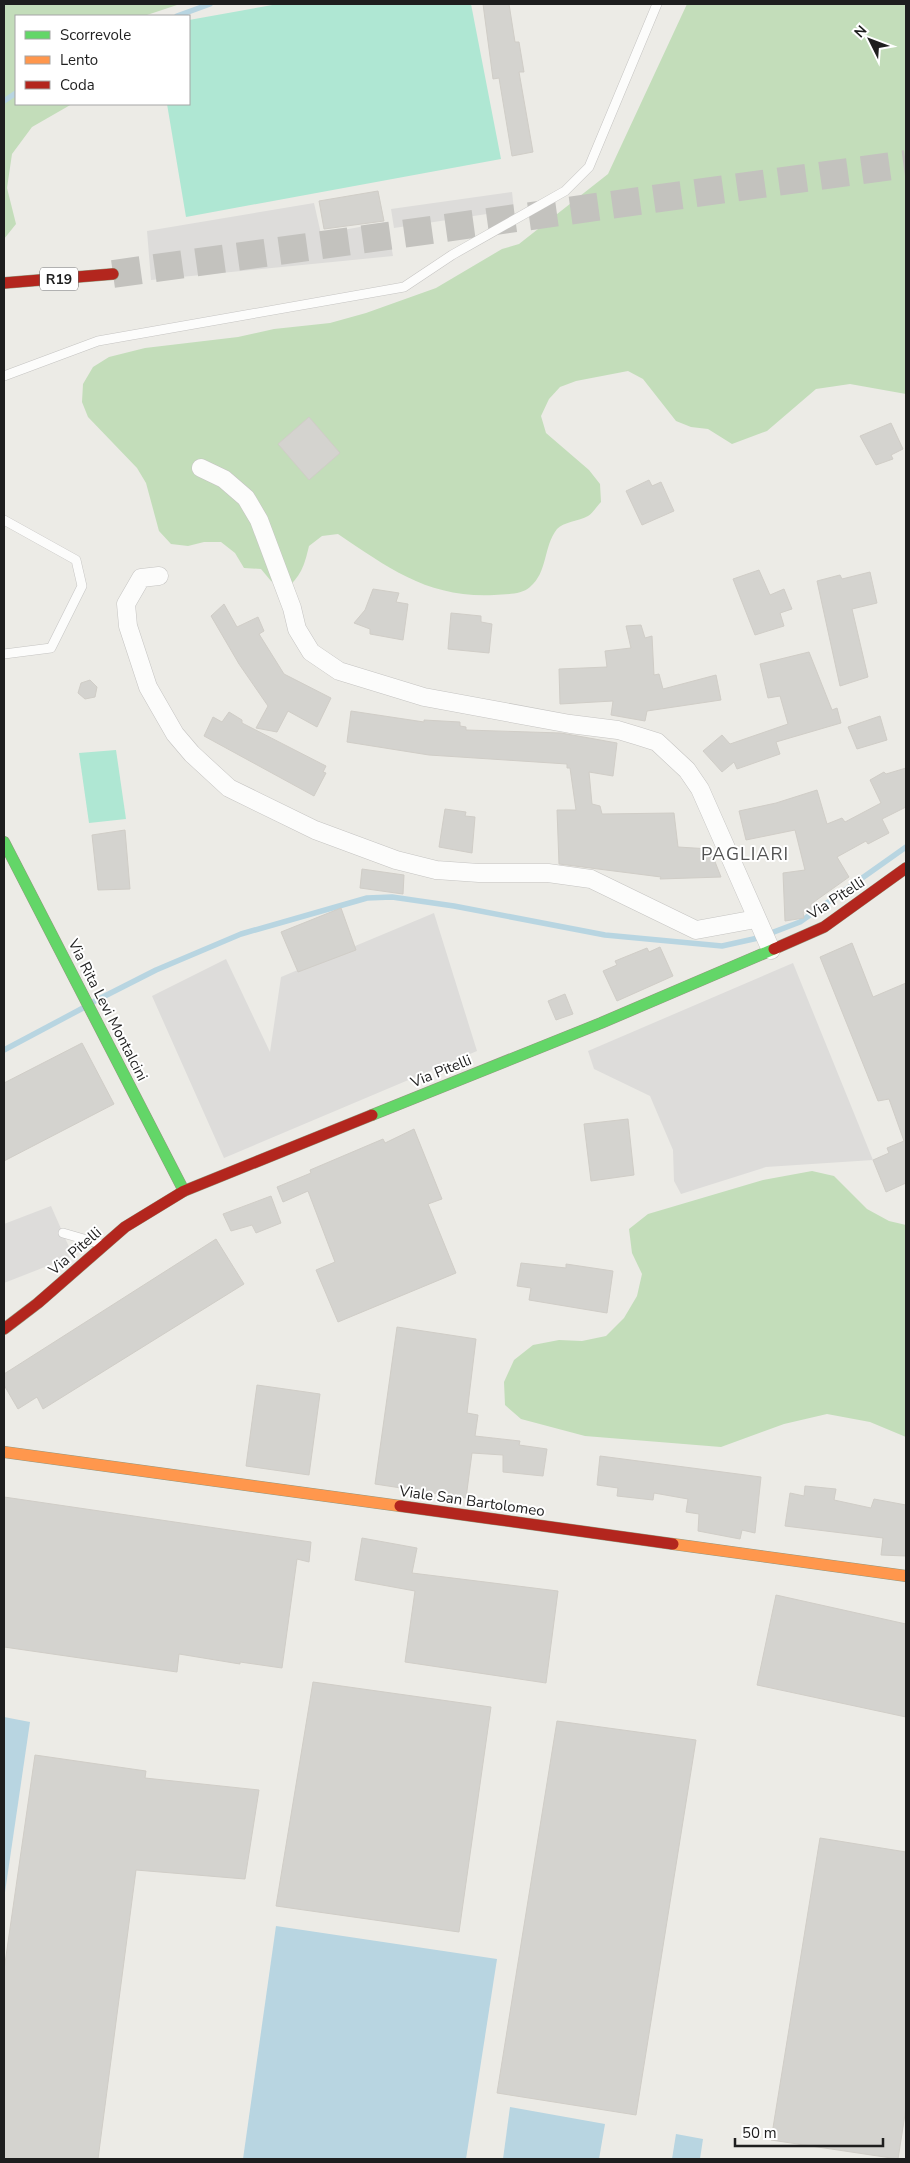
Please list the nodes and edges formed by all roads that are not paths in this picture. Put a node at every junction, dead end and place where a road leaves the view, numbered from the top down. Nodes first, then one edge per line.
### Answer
1 (657, 4) edge
2 (113, 274) tunnel mouth
3 (4, 283) edge
4 (4, 376) edge
5 (200, 468) dead end
6 (4, 520) edge
7 (159, 576) dead end
8 (4, 654) edge
9 (4, 842) edge
10 (906, 868) edge
11 (757, 922) junction
12 (770, 949) junction
13 (184, 1191) junction
14 (63, 1233) dead end
15 (104, 1245) junction
16 (4, 1329) edge
17 (23, 1442) dead end
18 (4, 1452) edge
19 (33, 1455) junction
20 (906, 1576) edge

1 - 4 lane
2 - 3 main road, R19
5 - 11 street
6 - 8 lane
7 - 11 street
9 - 13 main road, Via Rita Levi Montalcini
10 - 12 main road, Via Pitelli
11 - 12 street
12 - 13 main road, Via Pitelli
13 - 15 main road, Via Pitelli
14 - 15 lane
15 - 16 main road, Via Pitelli
17 - 19 main road
18 - 19 main road, Viale San Bartolomeo
19 - 20 main road, Viale San Bartolomeo

